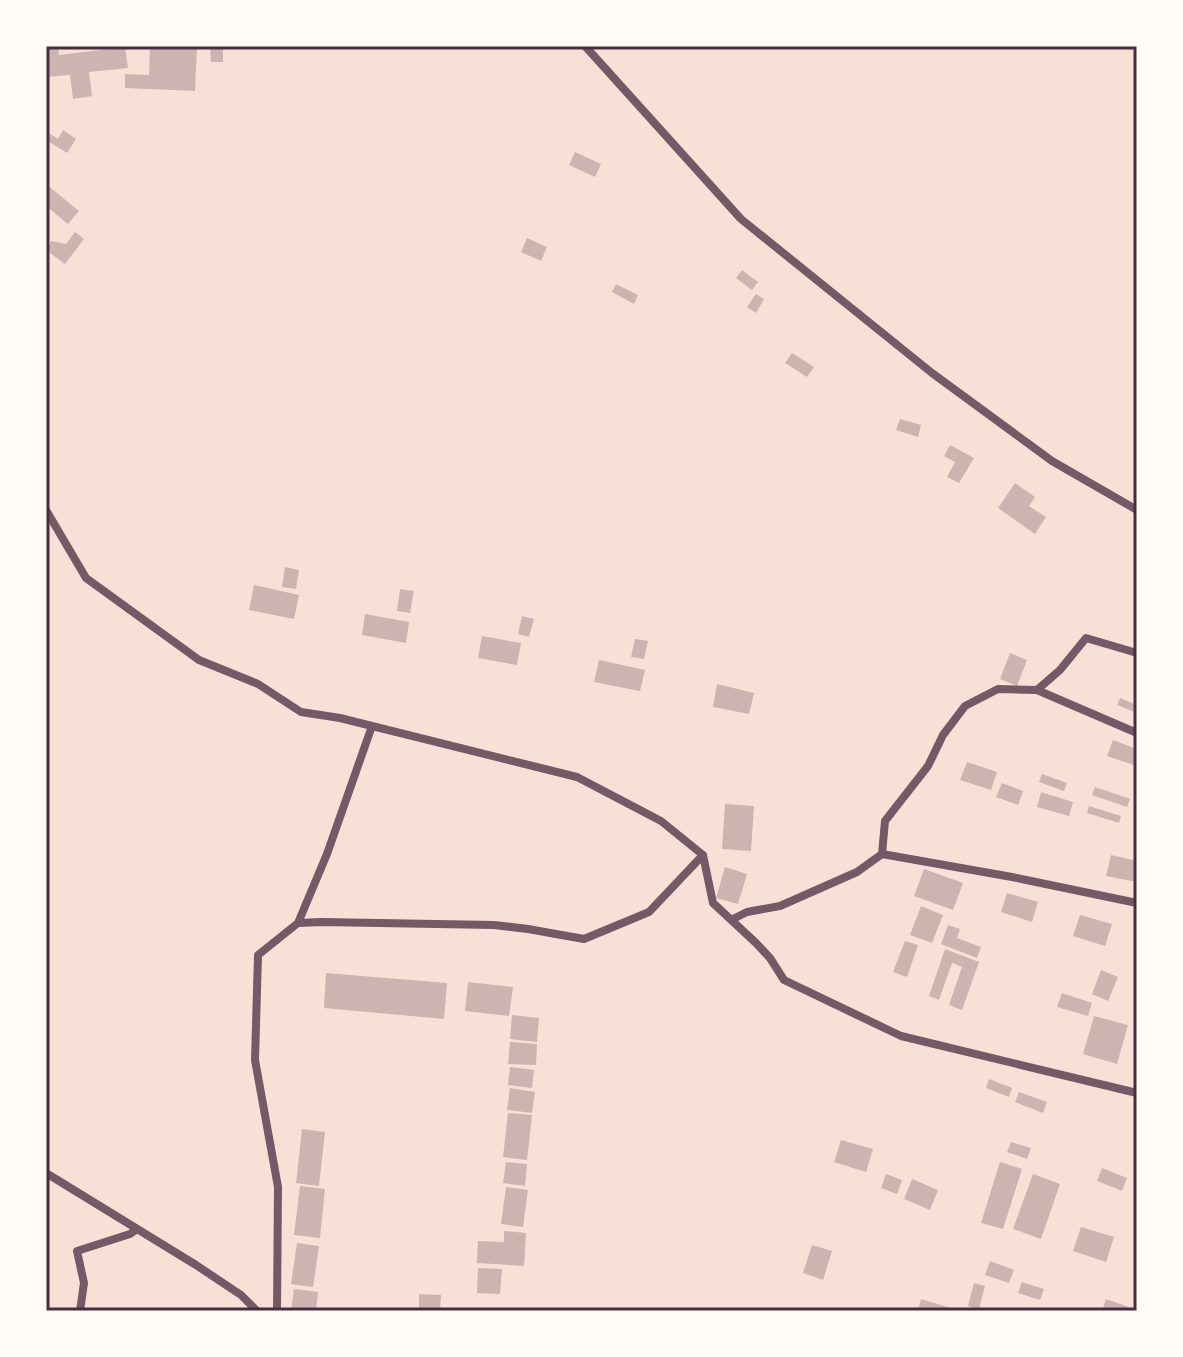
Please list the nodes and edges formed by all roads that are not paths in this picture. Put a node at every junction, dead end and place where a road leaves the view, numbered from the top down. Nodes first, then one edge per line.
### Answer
1 (585, 46) edge
2 (46, 510) edge
3 (1137, 510) edge
4 (1137, 653) edge
5 (1037, 690) junction
6 (372, 726) junction
7 (1137, 733) edge
8 (882, 854) junction
9 (703, 855) junction
10 (1137, 903) edge
11 (731, 920) junction
12 (298, 923) junction
13 (1137, 1093) edge
14 (46, 1173) edge
15 (137, 1229) junction
16 (80, 1311) edge
17 (257, 1311) edge
18 (277, 1311) edge

1 - 3 street
2 - 6 street
4 - 5 street
5 - 7 street
5 - 8 street
6 - 9 street
6 - 12 street
8 - 10 street
8 - 11 street
9 - 11 street
9 - 12 street
11 - 13 street
12 - 18 street
14 - 15 street
15 - 16 street
15 - 17 street

